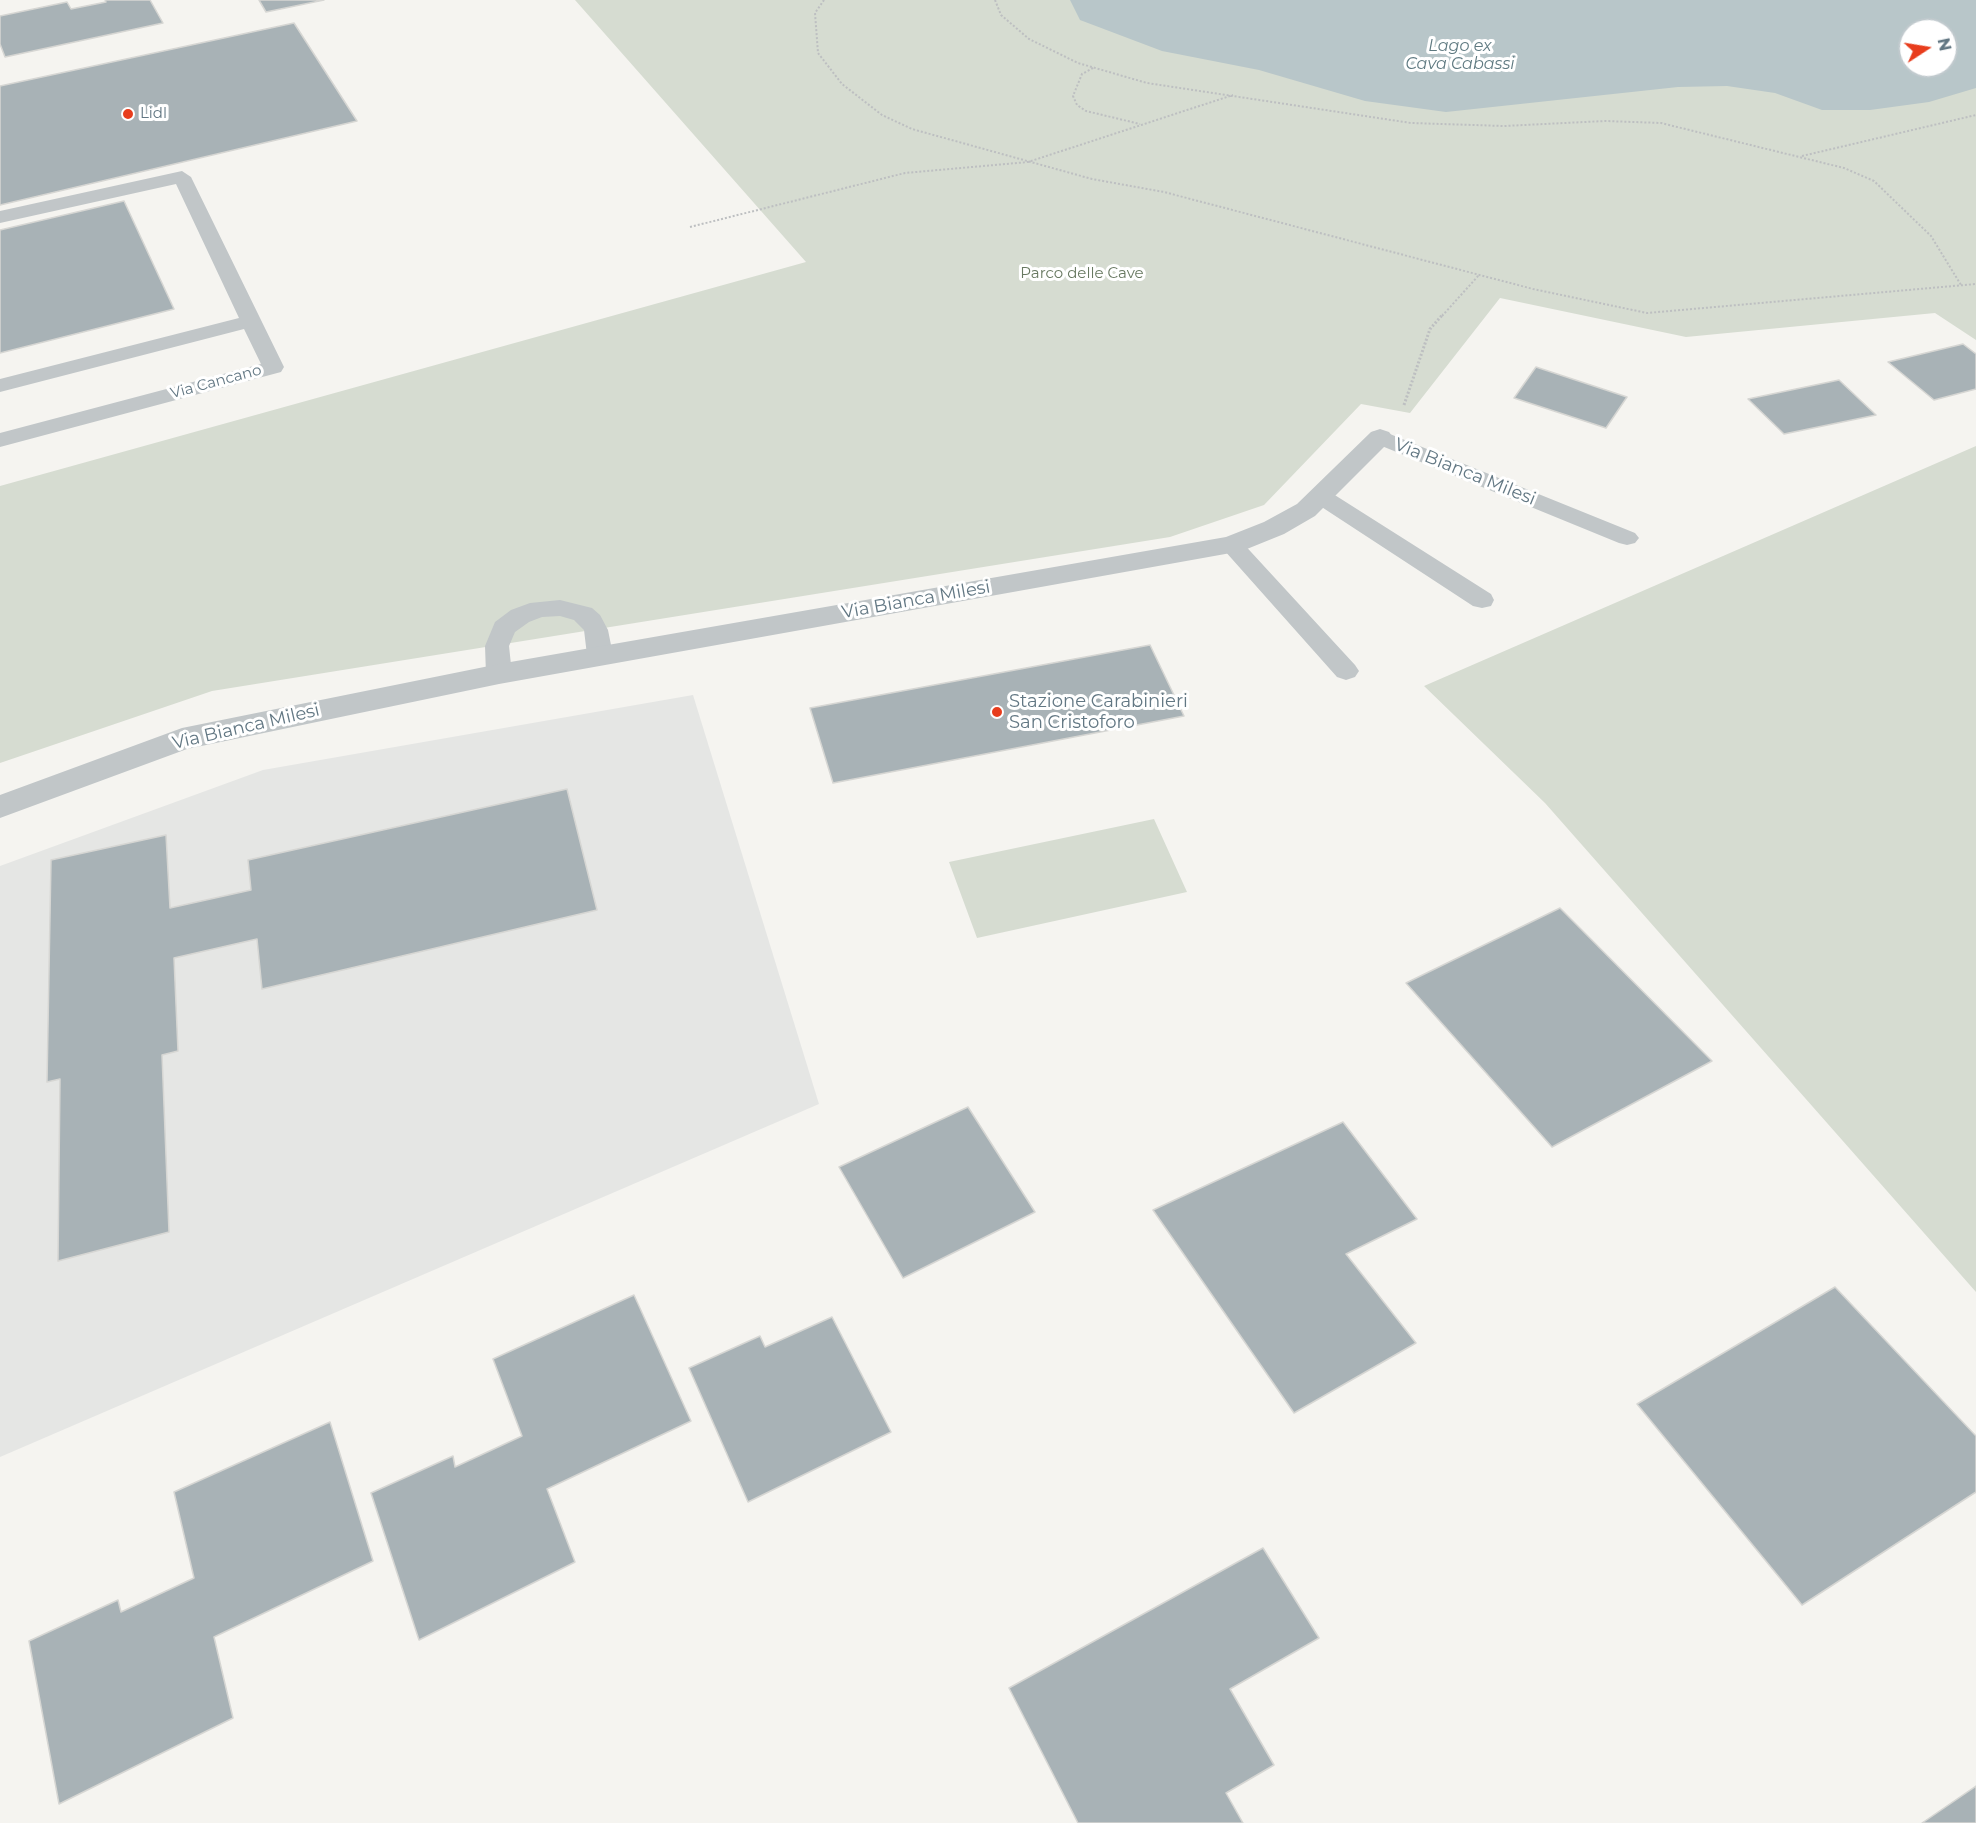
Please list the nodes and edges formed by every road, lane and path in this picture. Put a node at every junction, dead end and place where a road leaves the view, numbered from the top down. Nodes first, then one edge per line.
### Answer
1 (824, 0) edge
2 (995, 0) edge
3 (1094, 68) junction
4 (1234, 95) junction
5 (1976, 115) edge
6 (1142, 125) junction
7 (1801, 157) junction
8 (1028, 162) junction
9 (0, 217) edge
10 (690, 227) dead end
11 (1479, 275) junction
12 (1976, 284) edge
13 (1961, 285) junction
14 (251, 321) junction
15 (0, 386) edge
16 (1404, 404) dead end
17 (1380, 437) joint
18 (0, 440) edge
19 (1322, 497) junction
20 (1627, 538) dead end
21 (1232, 545) junction
22 (1482, 600) dead end
23 (600, 655) junction
24 (1346, 671) dead end
25 (500, 674) junction
26 (0, 807) edge

1 - 8 path
2 - 3 path
3 - 4 path
3 - 6 path
4 - 6 path
4 - 7 path
5 - 7 path
6 - 8 path
7 - 13 path
8 - 10 path
8 - 11 path
9 - 14 lane
11 - 13 path
11 - 16 path
12 - 13 path
14 - 15 lane
14 - 18 lane, Via Cancano
17 - 19 street, Via Bianca Milesi
17 - 20 lane, Via Bianca Milesi
19 - 21 street, Via Bianca Milesi
19 - 22 lane
21 - 23 street, Via Bianca Milesi
21 - 24 lane
23 - 25 street, Via Bianca Milesi
23 - 25 lane
25 - 26 street, Via Bianca Milesi

